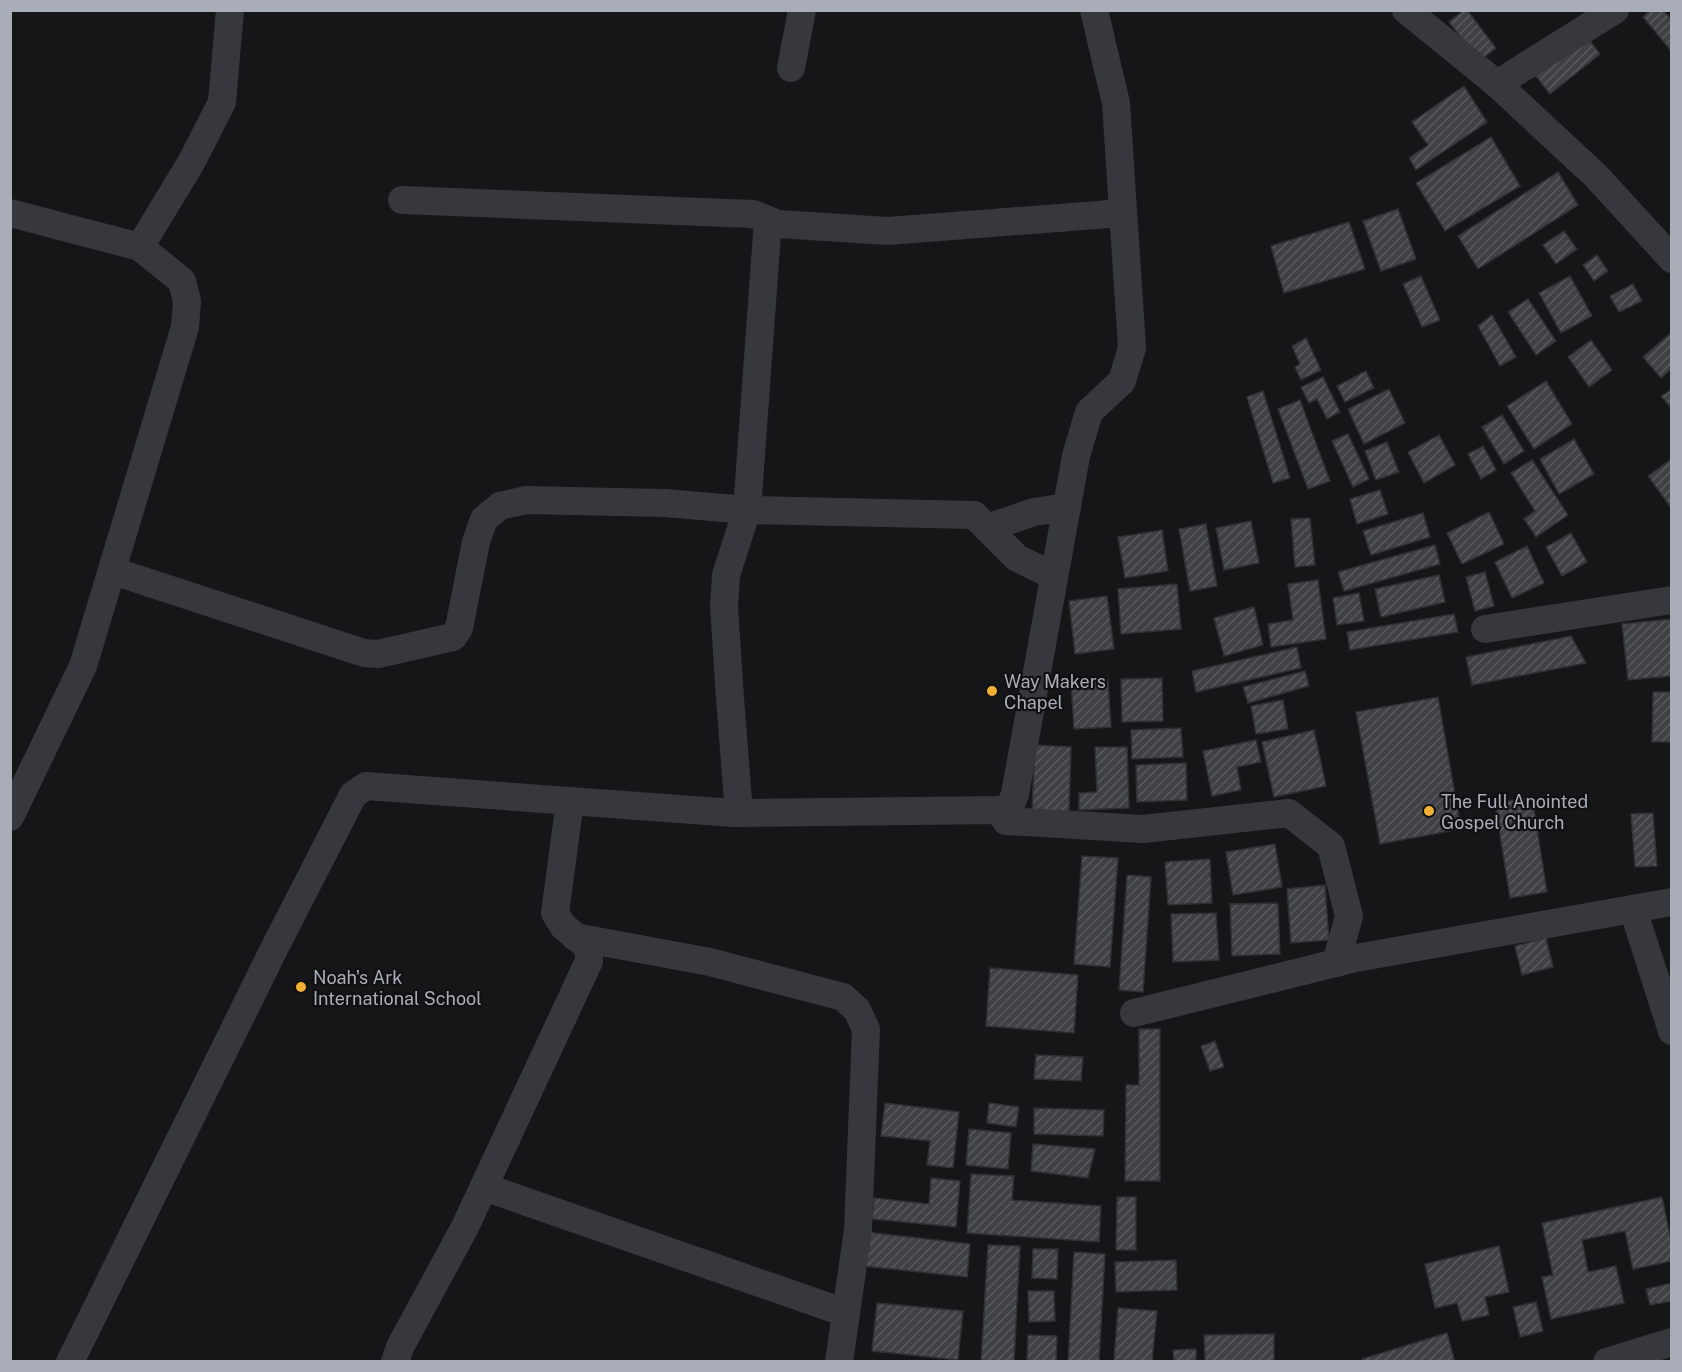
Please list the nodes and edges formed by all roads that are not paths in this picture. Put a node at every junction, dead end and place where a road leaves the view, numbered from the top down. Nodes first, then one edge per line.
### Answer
1 (230, 10) edge
2 (802, 10) edge
3 (1094, 10) edge
4 (1406, 10) edge
5 (1615, 10) edge
6 (791, 68) dead end
7 (1497, 84) junction
8 (402, 200) dead end
9 (10, 213) edge
10 (1123, 213) junction
11 (768, 220) junction
12 (140, 247) junction
13 (1671, 259) edge
14 (1067, 507) junction
15 (747, 510) junction
16 (987, 528) junction
17 (113, 571) junction
18 (1054, 576) junction
19 (1671, 600) edge
20 (1485, 629) dead end
21 (570, 801) junction
22 (998, 810) junction
23 (740, 813) junction
24 (10, 817) edge
25 (1671, 902) edge
26 (1633, 909) junction
27 (575, 937) junction
28 (1336, 963) junction
29 (1134, 1012) dead end
30 (1671, 1031) edge
31 (484, 1187) junction
32 (846, 1313) junction
33 (1663, 1350) edge
34 (70, 1362) edge
35 (395, 1362) edge
36 (839, 1362) edge
37 (1607, 1362) edge

1 - 12 street
2 - 6 street
3 - 10 street
4 - 7 street
5 - 7 street
7 - 13 street
8 - 11 street
9 - 12 street
10 - 11 street
10 - 14 street
11 - 15 street
12 - 17 street
14 - 16 street
14 - 18 street
15 - 16 street
15 - 17 street
15 - 23 street
16 - 18 street
17 - 24 street
18 - 22 street
19 - 20 street
21 - 23 street
21 - 27 street
21 - 34 street
22 - 23 street
22 - 28 street
25 - 26 street
26 - 28 street
26 - 30 street
27 - 31 street
27 - 32 street
28 - 29 street
31 - 32 street
31 - 35 street
32 - 36 street
33 - 37 street

